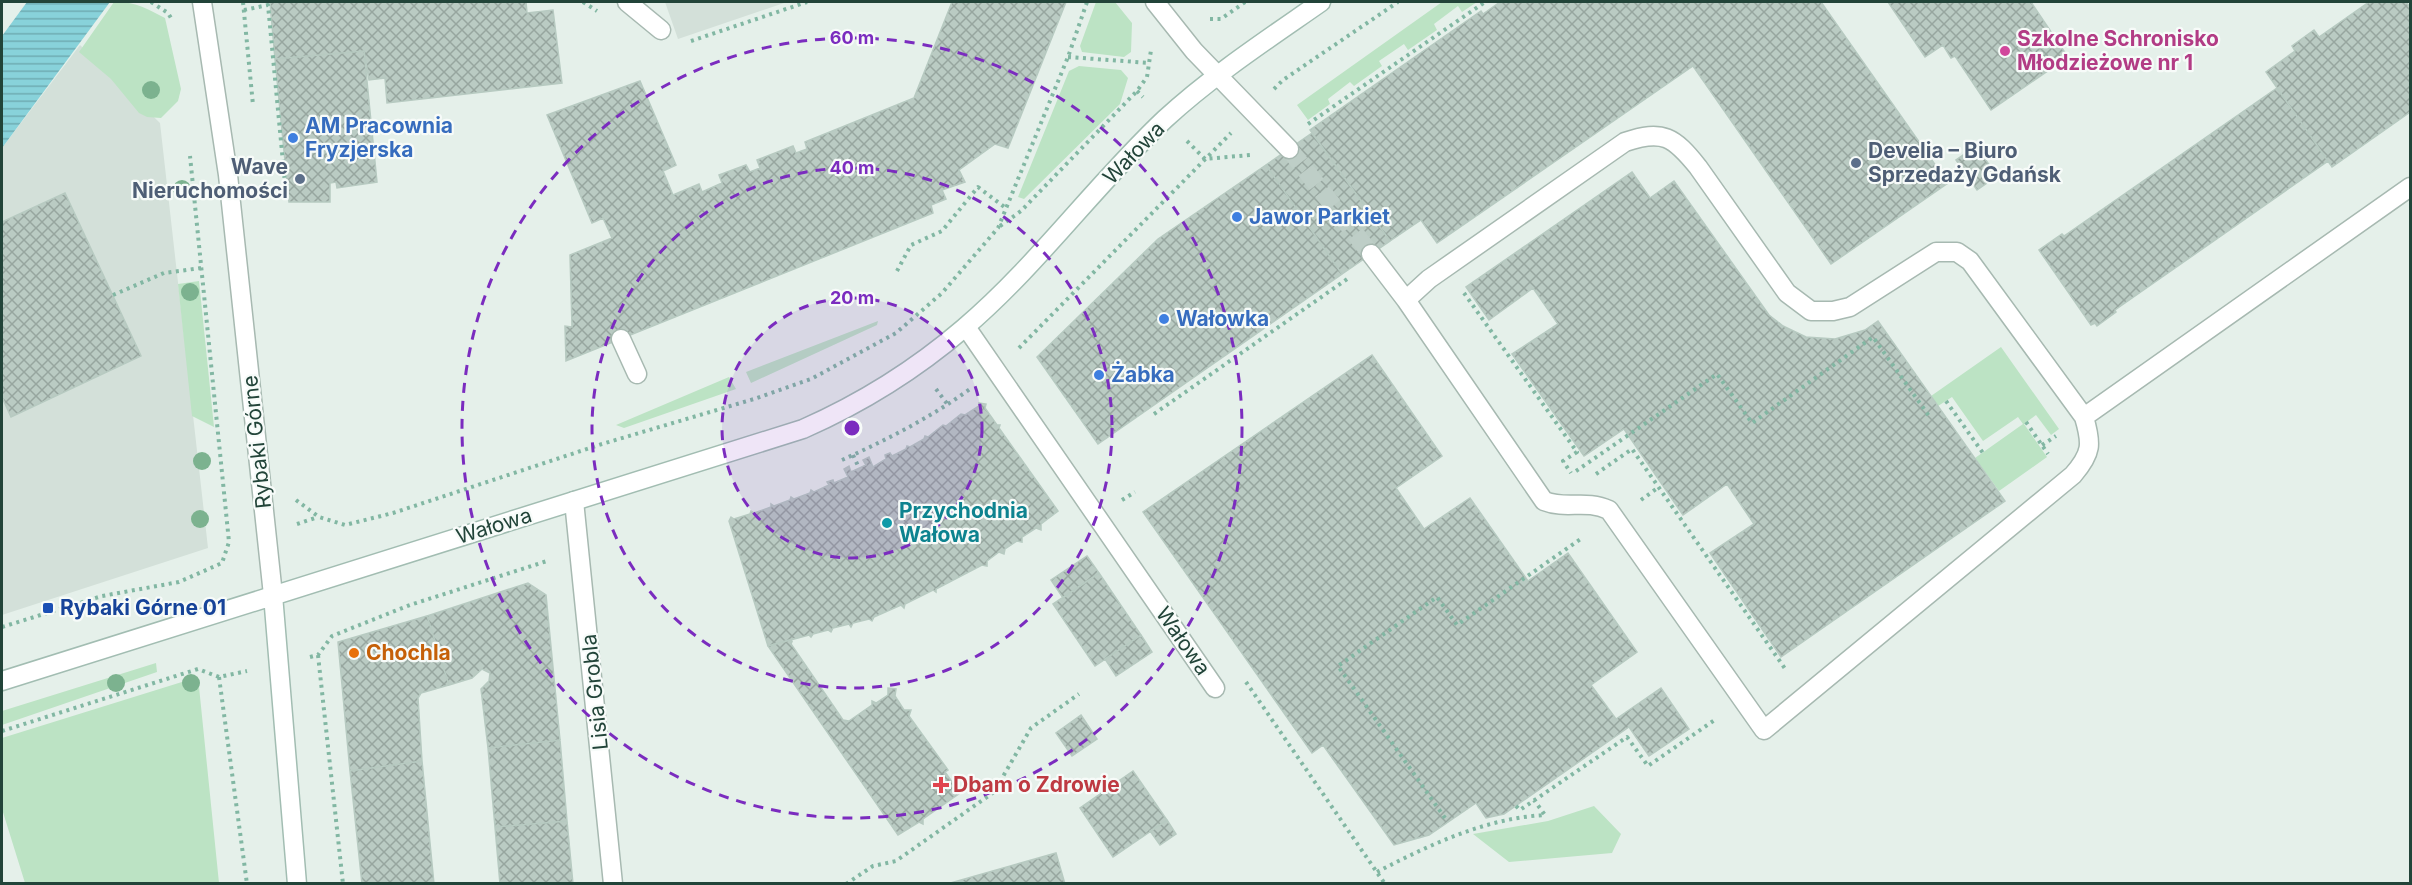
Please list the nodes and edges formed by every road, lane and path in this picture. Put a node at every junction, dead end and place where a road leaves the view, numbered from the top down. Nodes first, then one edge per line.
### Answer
1 (151, 2) edge
2 (202, 2) edge
3 (243, 2) edge
4 (627, 2) edge
5 (1087, 2) edge
6 (1155, 2) edge
7 (1245, 2) edge
8 (1321, 2) edge
9 (1398, 2) edge
10 (1485, 2) edge
11 (244, 10) junction
12 (1207, 19) dead end
13 (173, 22) dead end
14 (661, 30) dead end
15 (1150, 44) dead end
16 (1068, 57) junction
17 (1150, 63) junction
18 (1219, 75) junction
19 (1253, 111) junction
20 (254, 116) dead end
21 (1286, 145) junction
22 (190, 154) dead end
23 (1205, 159) junction
24 (260, 186) dead end
25 (2410, 187) edge
26 (262, 198) junction
27 (1007, 209) junction
28 (263, 210) dead end
29 (998, 228) junction
30 (1373, 256) joint
31 (1445, 267) junction
32 (201, 268) junction
33 (897, 271) dead end
34 (113, 295) dead end
35 (1406, 300) junction
36 (966, 327) junction
37 (621, 339) dead end
38 (997, 369) junction
39 (637, 374) dead end
40 (1946, 400) dead end
41 (948, 405) dead end
42 (1154, 414) dead end
43 (1929, 416) dead end
44 (2084, 417) junction
45 (2026, 422) dead end
46 (2041, 442) dead end
47 (1983, 453) dead end
48 (853, 455) junction
49 (842, 460) dead end
50 (859, 468) dead end
51 (1576, 471) dead end
52 (1576, 479) dead end
53 (1588, 479) dead end
54 (294, 491) dead end
55 (574, 501) junction
56 (1580, 539) dead end
57 (580, 551) junction
58 (273, 595) junction
59 (2, 627) edge
60 (1786, 671) dead end
61 (2, 681) edge
62 (1215, 688) joint
63 (1079, 694) dead end
64 (1743, 701) junction
65 (2, 731) edge
66 (1534, 800) junction
67 (1516, 806) dead end
68 (1445, 818) dead end
69 (1377, 872) junction
70 (247, 884) edge
71 (297, 884) edge
72 (343, 884) edge
73 (613, 884) edge
74 (846, 884) edge
75 (1385, 884) edge

1 - 13 path
2 - 58 street, Rybaki Górne
3 - 11 path
4 - 14 street
5 - 16 path
6 - 18 street
7 - 12 path
8 - 18 street, Wałowa
9 - 19 path
10 - 21 path
11 - 20 path
11 - 26 path
15 - 17 path
16 - 17 path
16 - 27 path
17 - 29 path
18 - 19 street
18 - 36 street, Wałowa
19 - 21 street
19 - 23 path
21 - 23 path
22 - 32 path
23 - 38 path
24 - 26 path
25 - 44 street
26 - 28 path
27 - 29 path
27 - 33 path
29 - 54 path
30 - 35 street
30 - 42 path
31 - 35 street
31 - 44 street
31 - 52 path
32 - 34 path
32 - 59 path
35 - 64 street
36 - 38 street, Wałowa
36 - 55 street, Wałowa
37 - 39 street
38 - 62 street, Wałowa
40 - 47 path
41 - 48 path
43 - 51 path
44 - 64 street
45 - 46 path
48 - 49 path
48 - 50 path
53 - 60 path
55 - 57 street, Lisia Grobla
55 - 58 street, Wałowa
56 - 68 path
57 - 72 path
57 - 73 street, Lisia Grobla
58 - 61 street, Wałowa
58 - 71 street, Rybaki Górne
62 - 69 path
63 - 74 path
64 - 66 path
65 - 70 path
66 - 67 path
66 - 69 path
69 - 75 path

